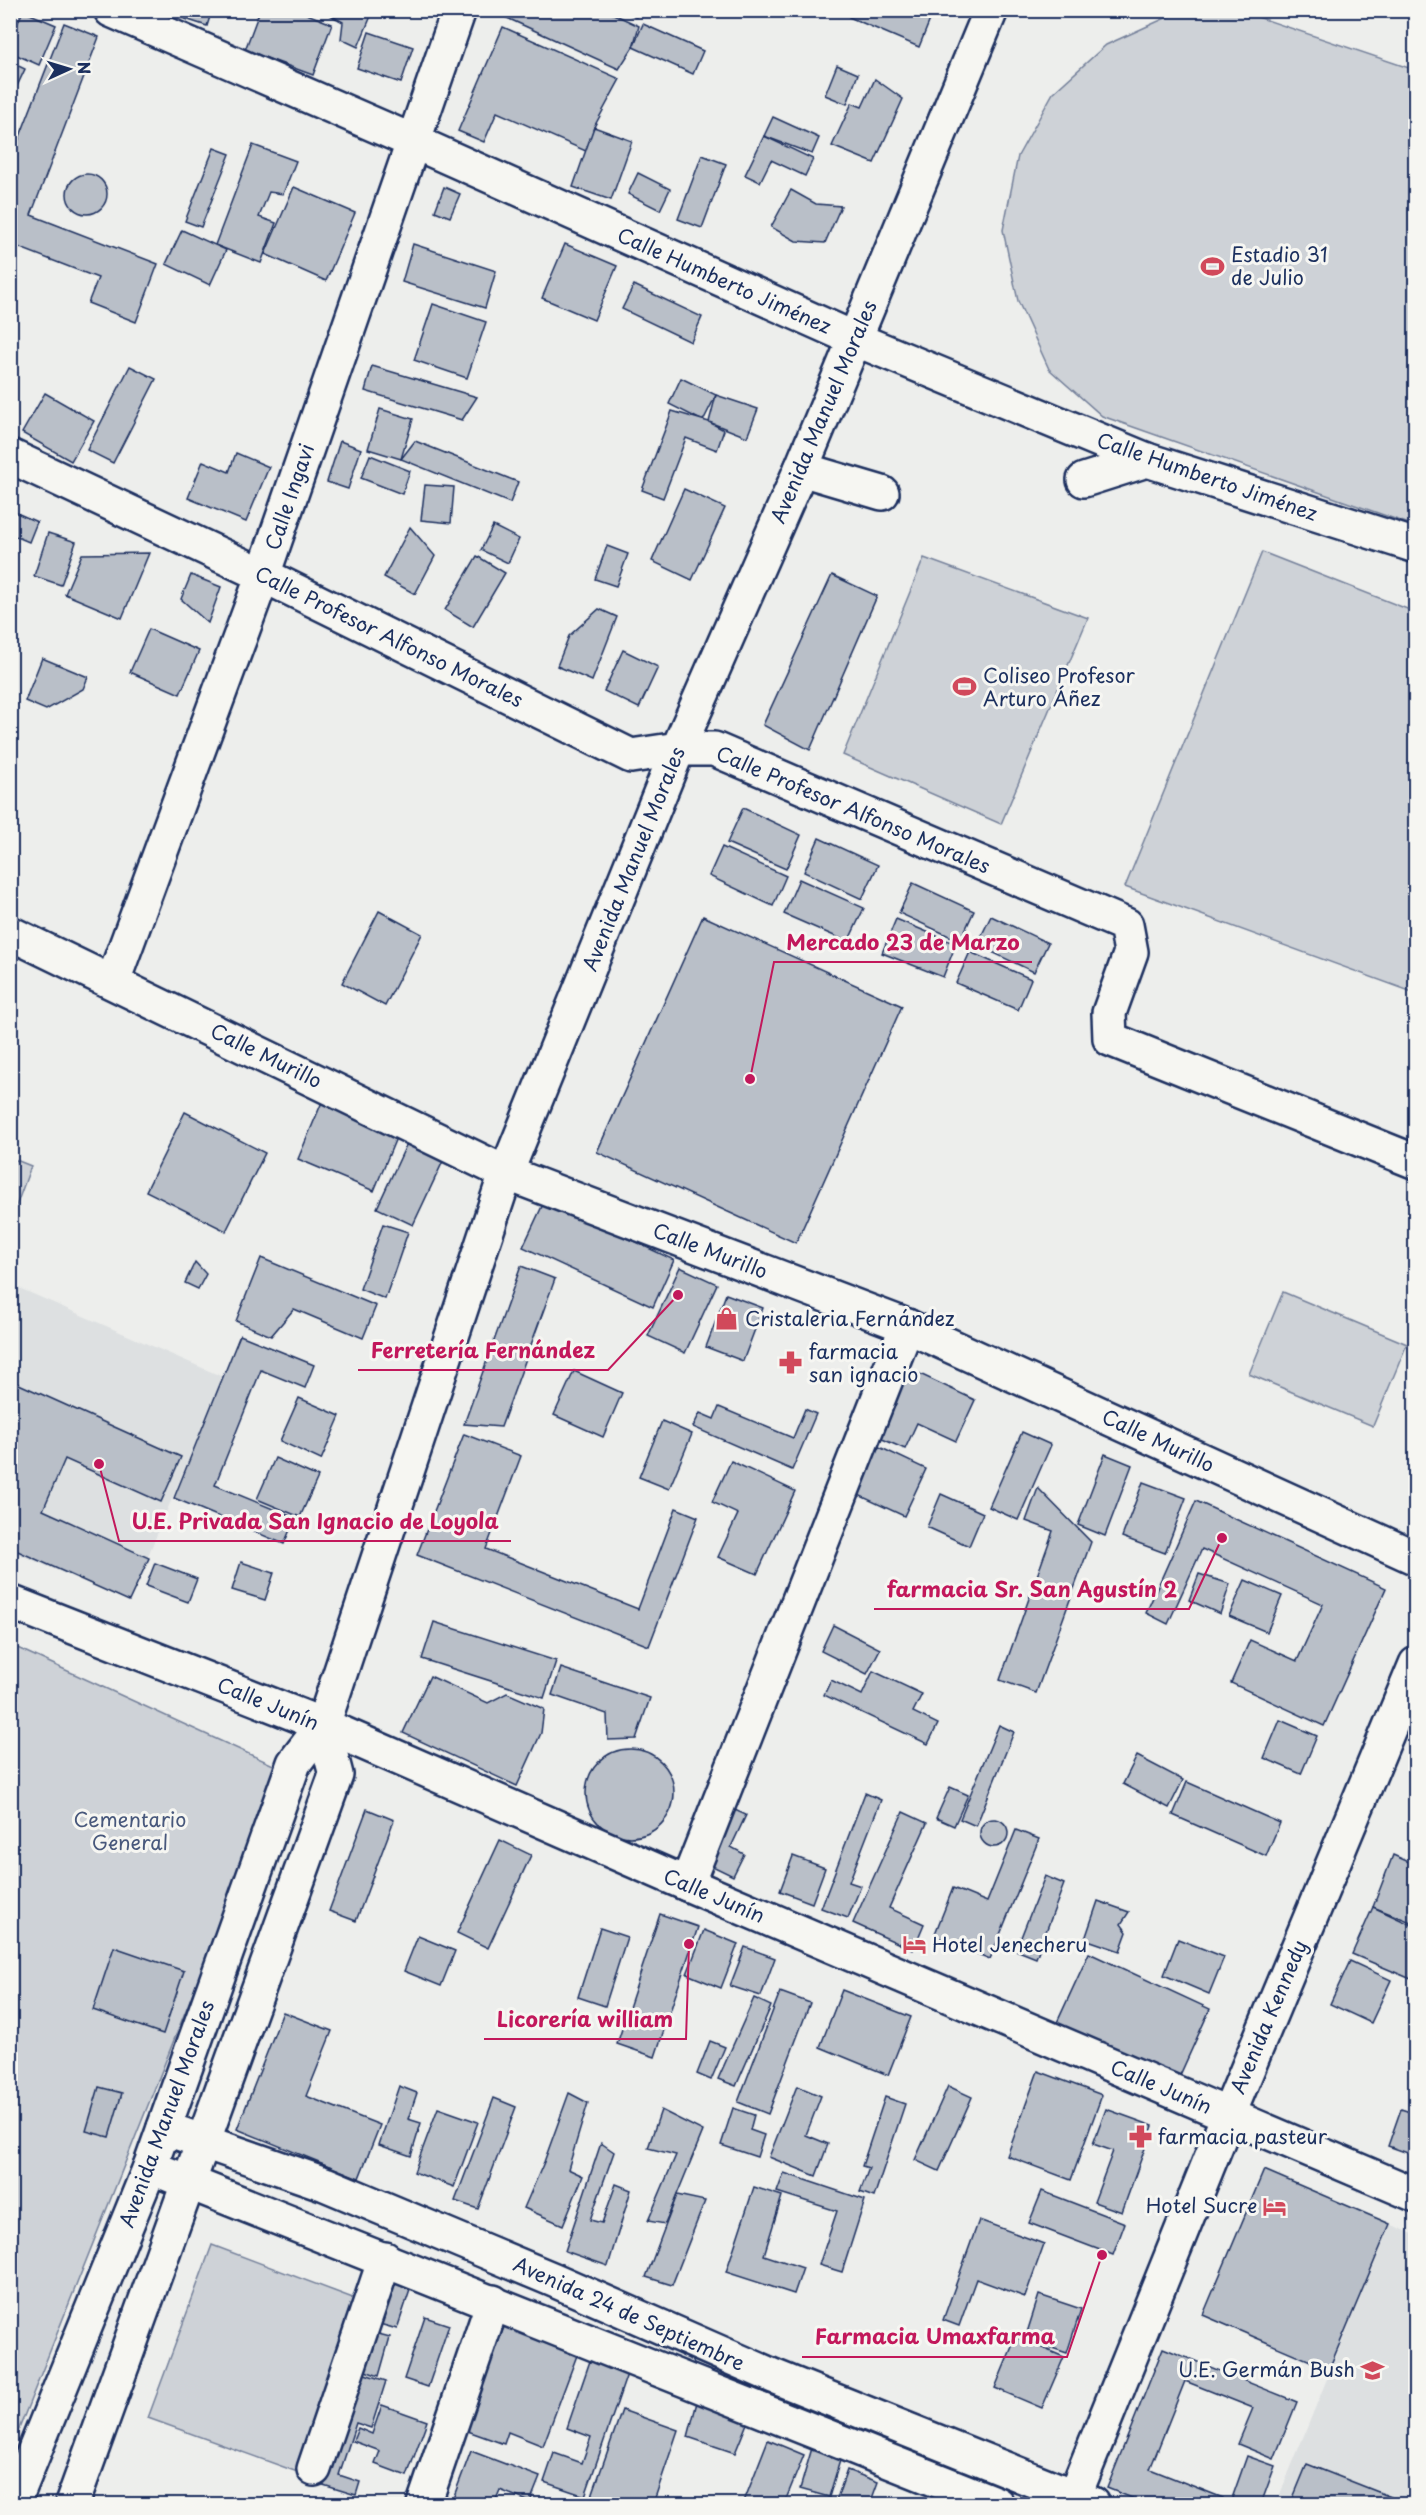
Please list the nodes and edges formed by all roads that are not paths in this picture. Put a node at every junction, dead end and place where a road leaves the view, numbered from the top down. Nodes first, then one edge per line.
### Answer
1 (111, 10) edge
2 (459, 10) edge
3 (991, 10) edge
4 (412, 141) junction
5 (855, 339) junction
6 (10, 456) edge
7 (1147, 460) junction
8 (801, 469) junction
9 (1084, 480) dead end
10 (882, 493) dead end
11 (1416, 546) edge
12 (263, 575) junction
13 (678, 749) junction
14 (10, 933) edge
15 (113, 981) junction
16 (1416, 1162) edge
17 (506, 1173) junction
18 (907, 1326) junction
19 (1416, 1558) edge
20 (10, 1602) edge
21 (1416, 1664) edge
22 (322, 1725) junction
23 (687, 1884) junction
24 (1228, 2116) junction
25 (164, 2128) junction
26 (204, 2142) junction
27 (150, 2167) junction
28 (190, 2182) junction
29 (1416, 2194) edge
30 (385, 2259) junction
31 (493, 2302) junction
32 (314, 2469) dead end
33 (1079, 2502) edge
34 (12, 2505) edge
35 (72, 2505) edge
36 (424, 2505) edge
37 (997, 2505) edge

1 - 4 street, Calle Humberto Jiménez
2 - 4 street, Calle Ingavi
3 - 5 street, Avenida Manuel Morales
4 - 5 street, Calle Humberto Jiménez
4 - 12 street, Calle Ingavi
5 - 7 street, Calle Humberto Jiménez
5 - 8 street, Avenida Manuel Morales
6 - 12 street, Calle Profesor Alfonso Morales
7 - 9 street
7 - 11 street, Calle Humberto Jiménez
8 - 10 street
8 - 13 street, Avenida Manuel Morales
12 - 13 street, Calle Profesor Alfonso Morales
12 - 15 street, Calle Ingavi
13 - 16 street, Calle Profesor Alfonso Morales
13 - 17 street, Avenida Manuel Morales
14 - 15 street, Calle Murillo
15 - 17 street, Calle Murillo
17 - 18 street, Calle Murillo
17 - 22 street, Avenida Manuel Morales
18 - 19 street, Calle Murillo
18 - 23 street
20 - 22 street, Calle Junín
21 - 24 street, Avenida Kennedy
22 - 23 street, Calle Junín
22 - 25 street, Avenida Manuel Morales
22 - 26 street
23 - 24 street, Calle Junín
24 - 29 street, Calle Junín
24 - 33 street, Avenida Kennedy
25 - 26 street, Avenida 24 de Septiembre
25 - 27 street, Avenida Manuel Morales
26 - 28 street
26 - 33 street, Avenida 24 de Septiembre
27 - 28 street, Avenida 24 de Septiembre
27 - 34 street, Avenida Manuel Morales
28 - 30 street, Avenida 24 de Septiembre
28 - 35 street
30 - 31 street, Avenida 24 de Septiembre
30 - 32 street
31 - 36 street
31 - 37 street, Avenida 24 de Septiembre

